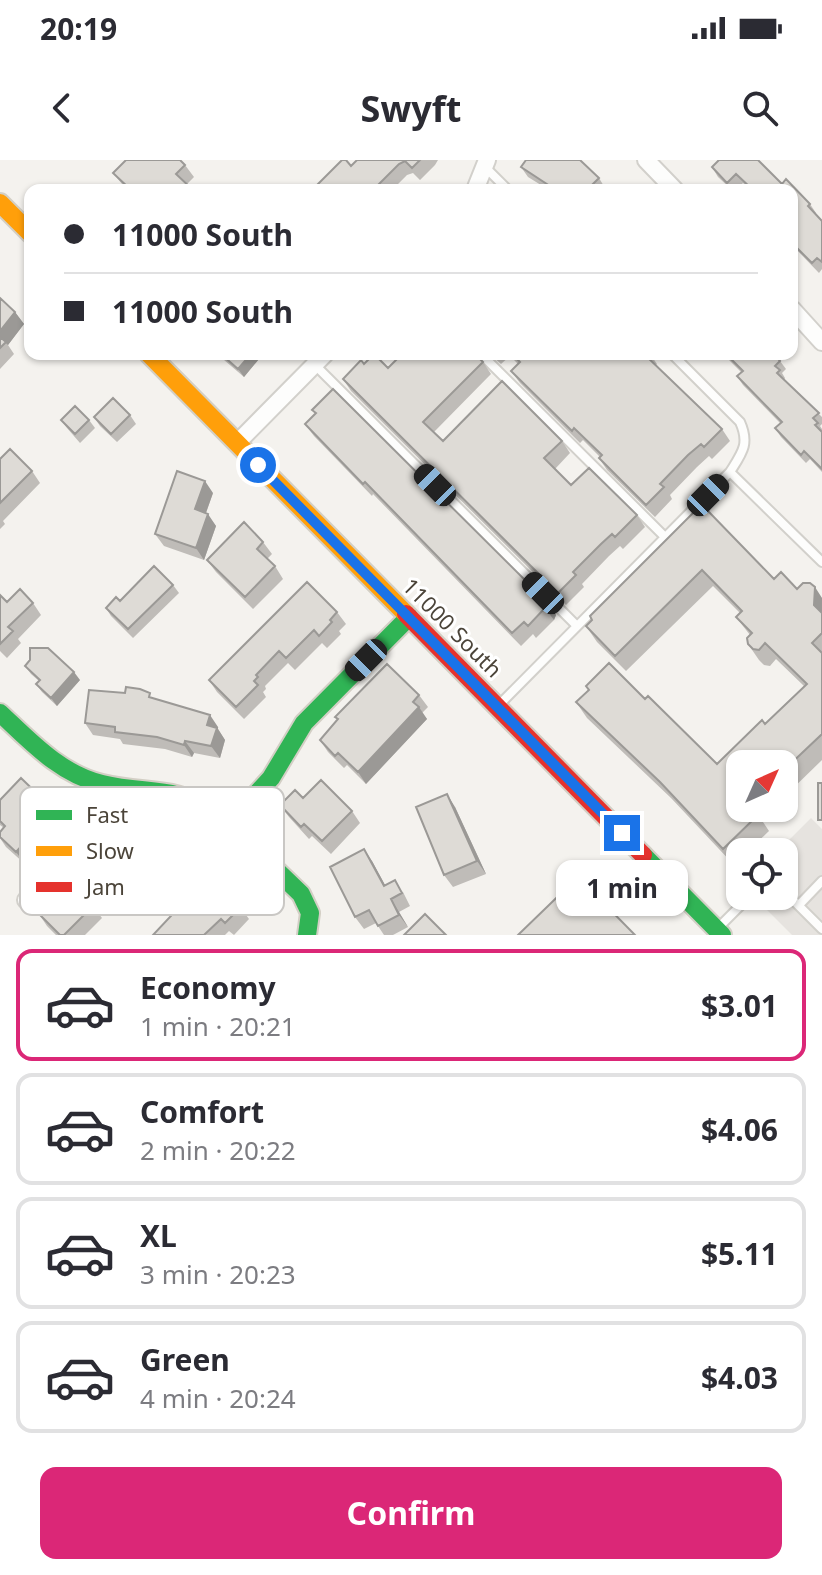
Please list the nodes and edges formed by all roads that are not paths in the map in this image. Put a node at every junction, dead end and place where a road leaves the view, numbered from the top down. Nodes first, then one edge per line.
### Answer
1 (646, 160) edge
2 (486, 163) edge
3 (477, 184) edge
4 (503, 184) edge
5 (669, 184) edge
6 (0, 203) edge
7 (24, 227) edge
8 (798, 316) edge
9 (822, 342) edge
10 (155, 360) edge
11 (319, 360) edge
12 (321, 360) edge
13 (487, 360) edge
14 (678, 360) edge
15 (237, 443) junction
16 (730, 472) junction
17 (665, 537) junction
18 (822, 562) edge
19 (409, 617) junction
20 (577, 626) junction
21 (497, 706) junction
22 (0, 713) edge
23 (121, 787) edge
24 (263, 787) edge
25 (284, 877) edge
26 (822, 881) edge
27 (799, 905) joint
28 (738, 910) edge
29 (310, 928) edge
30 (822, 929) edge
31 (717, 933) edge

1 - 5 street
2 - 3 street
2 - 4 lane
6 - 7 street
8 - 9 street
10 - 15 street, 11000 South
11 - 15 street
12 - 20 lane
13 - 17 lane
14 - 16 lane
15 - 19 street, 11000 South
16 - 17 lane
16 - 18 lane
17 - 20 lane
19 - 21 street, 11000 South
19 - 24 street
20 - 21 lane
21 - 31 street, 11000 South
22 - 23 street
25 - 29 street
26 - 27 lane
27 - 30 lane
28 - 31 lane

